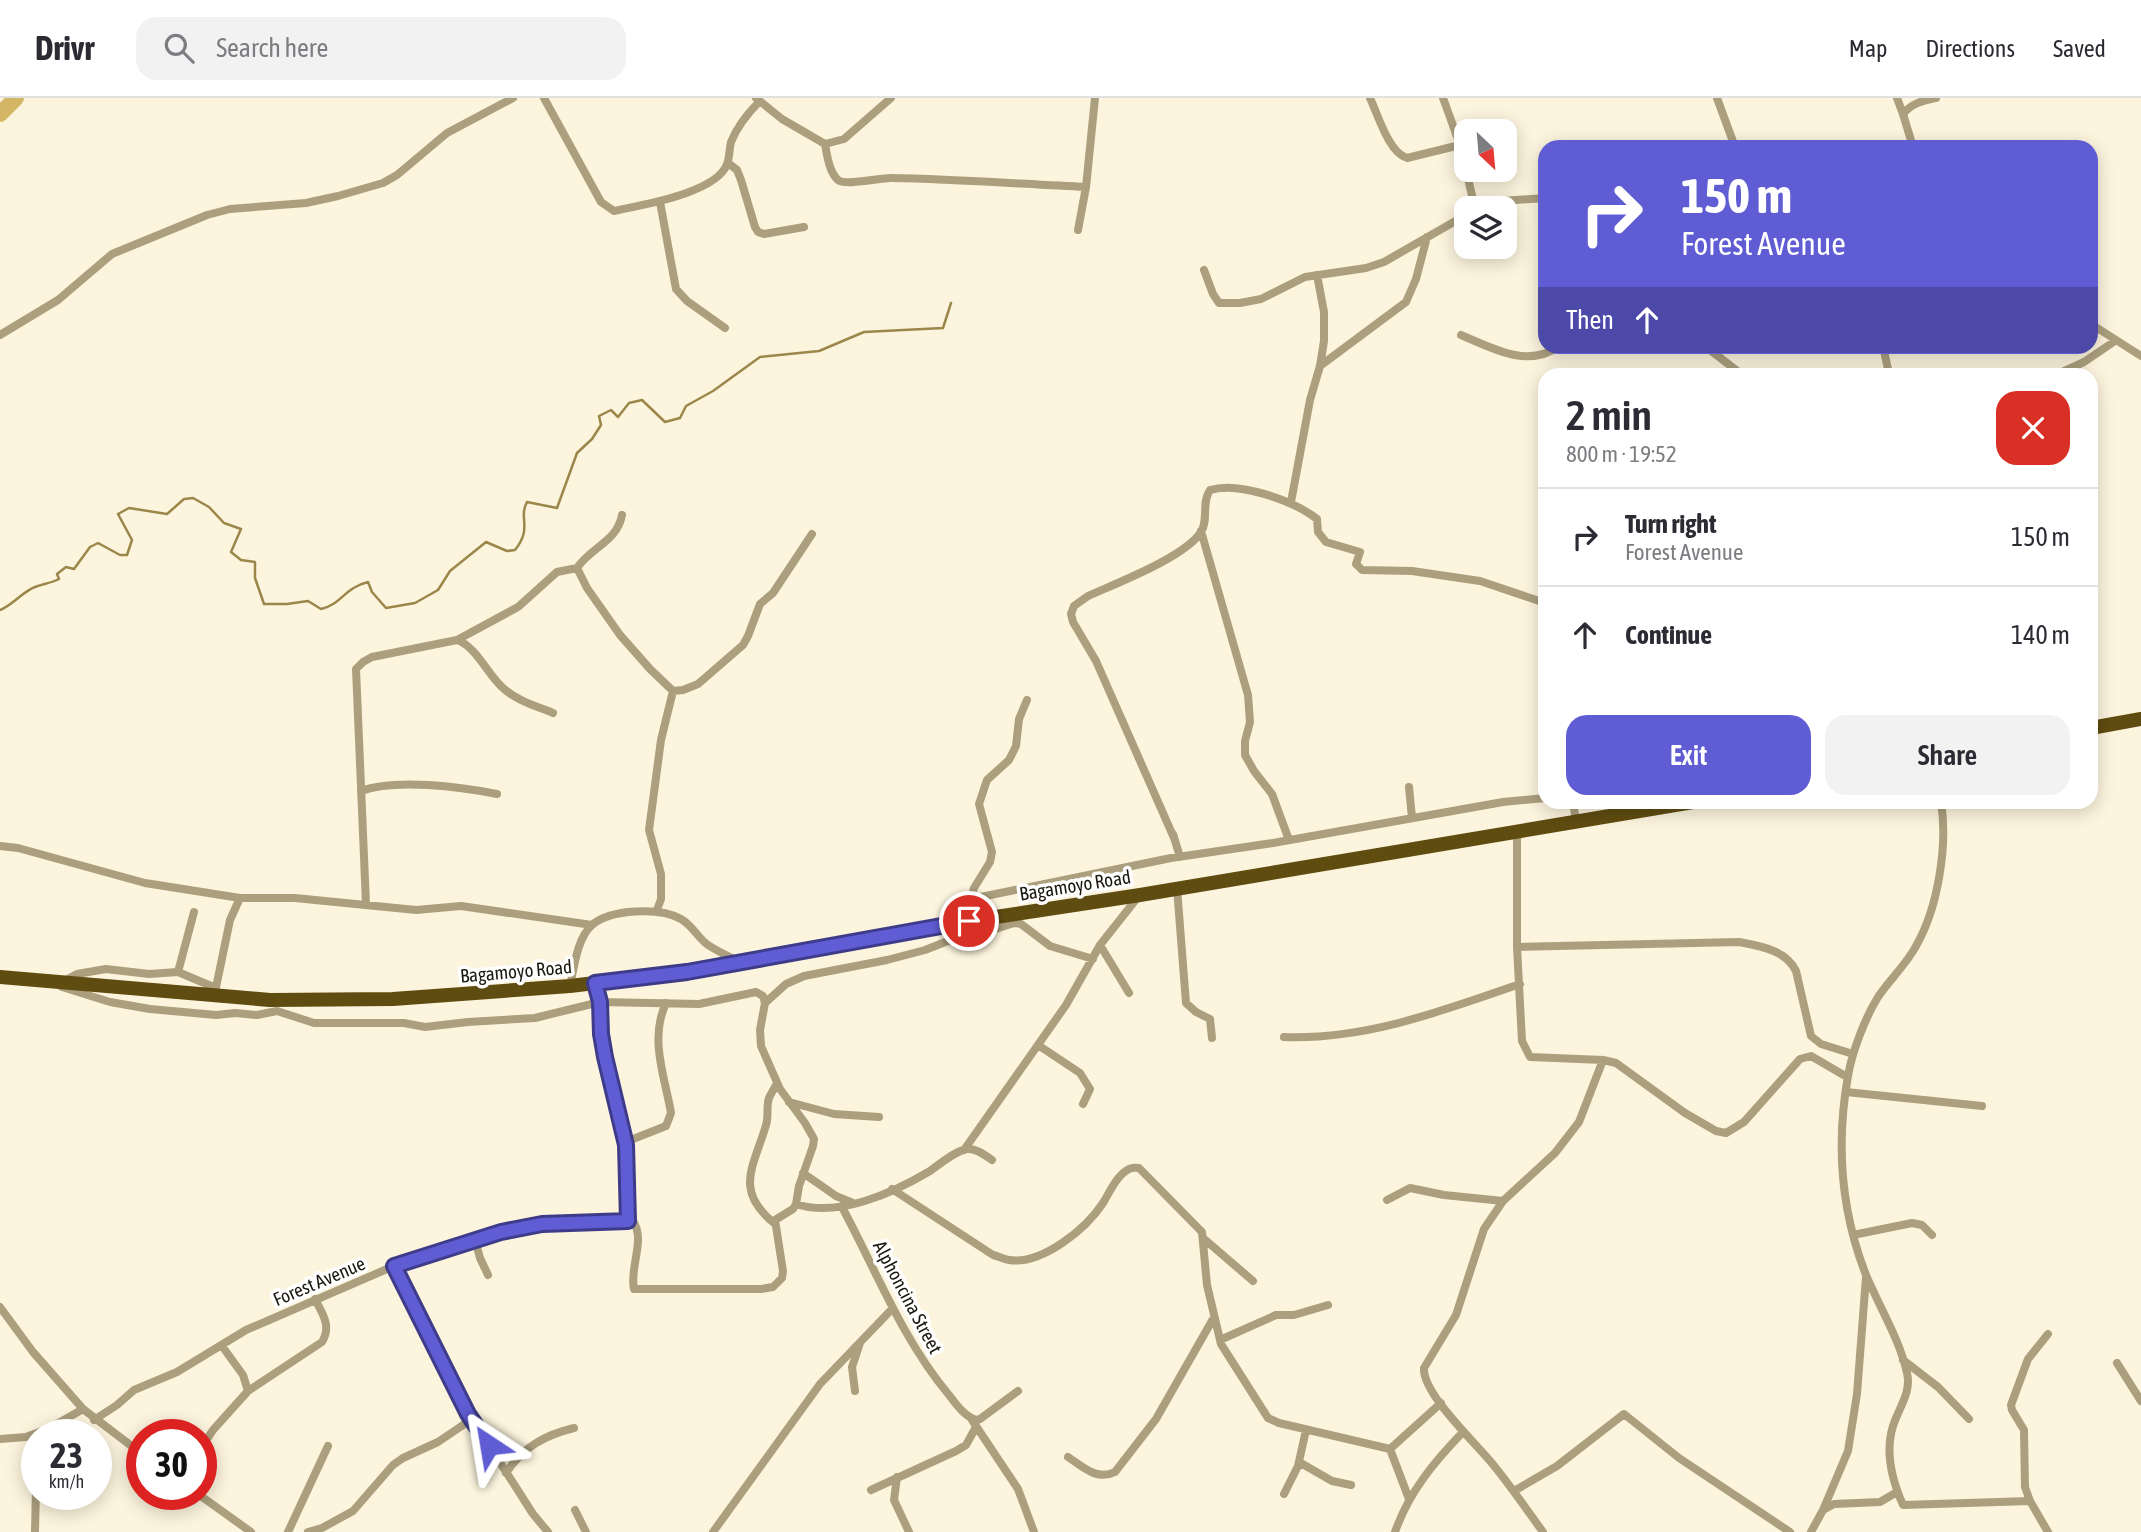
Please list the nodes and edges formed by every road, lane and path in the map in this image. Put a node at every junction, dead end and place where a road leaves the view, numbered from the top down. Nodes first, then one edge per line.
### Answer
1 (513, 98) edge
2 (544, 98) edge
3 (891, 98) edge
4 (1095, 98) edge
5 (1370, 98) edge
6 (1443, 98) edge
7 (1717, 98) edge
8 (1897, 98) edge
9 (1936, 98) edge
10 (758, 100) edge
11 (1903, 114) junction
12 (1454, 128) edge
13 (1732, 140) edge
14 (1911, 140) edge
15 (825, 144) junction
16 (1454, 146) edge
17 (728, 163) junction
18 (1086, 187) junction
19 (1538, 198) edge
20 (1517, 200) edge
21 (660, 202) junction
22 (1454, 222) edge
23 (804, 227) dead end
24 (1078, 230) dead end
25 (1427, 237) junction
26 (1204, 270) dead end
27 (1317, 275) junction
28 (725, 328) dead end
29 (2098, 329) edge
30 (0, 335) edge
31 (1461, 335) dead end
32 (2115, 341) junction
33 (2098, 353) edge
34 (1546, 354) edge
35 (1715, 354) edge
36 (2096, 354) edge
37 (2141, 356) edge
38 (1320, 366) junction
39 (1733, 368) edge
40 (2071, 368) edge
41 (1291, 502) junction
42 (622, 515) dead end
43 (1201, 531) junction
44 (812, 534) dead end
45 (577, 568) junction
46 (1538, 601) edge
47 (457, 640) junction
48 (673, 691) junction
49 (1027, 701) dead end
50 (1120, 701) dead end
51 (553, 713) dead end
52 (2141, 719) edge
53 (2098, 727) edge
54 (1409, 787) dead end
55 (361, 791) junction
56 (497, 794) dead end
57 (1538, 799) edge
58 (1574, 809) edge
59 (1650, 809) edge
60 (1941, 809) edge
61 (1412, 818) junction
62 (1576, 821) junction
63 (1517, 830) junction
64 (1174, 838) junction
65 (1289, 840) junction
66 (0, 846) edge
67 (1180, 857) junction
68 (1177, 888) junction
69 (1140, 895) junction
70 (240, 898) junction
71 (971, 899) junction
72 (366, 904) junction
73 (657, 910) junction
74 (194, 912) dead end
75 (971, 920) junction
76 (592, 925) junction
77 (1100, 945) junction
78 (1517, 947) junction
79 (1093, 958) junction
80 (740, 962) junction
81 (178, 972) junction
82 (0, 977) edge
83 (46, 981) junction
84 (61, 983) junction
85 (595, 983) junction
86 (1520, 984) junction
87 (570, 986) junction
88 (215, 993) junction
89 (1129, 993) dead end
90 (600, 1002) junction
91 (666, 1003) junction
92 (765, 1003) junction
93 (1284, 1037) dead end
94 (1212, 1038) dead end
95 (1038, 1045) junction
96 (1853, 1054) junction
97 (1603, 1060) junction
98 (1847, 1077) junction
99 (778, 1083) junction
100 (1846, 1092) junction
101 (789, 1102) junction
102 (1083, 1104) dead end
103 (1982, 1106) dead end
104 (879, 1117) dead end
105 (626, 1145) junction
106 (964, 1150) junction
107 (992, 1160) dead end
108 (803, 1173) junction
109 (892, 1189) junction
110 (1387, 1200) dead end
111 (1503, 1201) junction
112 (856, 1203) junction
113 (796, 1204) junction
114 (842, 1207) junction
115 (628, 1221) junction
116 (775, 1224) junction
117 (1853, 1235) junction
118 (1932, 1235) dead end
119 (1203, 1238) junction
120 (475, 1240) junction
121 (394, 1266) junction
122 (1866, 1274) junction
123 (488, 1275) dead end
124 (1253, 1281) dead end
125 (314, 1299) junction
126 (1328, 1305) dead end
127 (0, 1307) edge
128 (893, 1308) junction
129 (1213, 1319) junction
130 (2048, 1334) dead end
131 (861, 1340) junction
132 (1220, 1340) junction
133 (222, 1346) junction
134 (1903, 1360) junction
135 (2117, 1363) dead end
136 (248, 1391) junction
137 (855, 1391) dead end
138 (1018, 1391) dead end
139 (2141, 1401) edge
140 (1441, 1403) junction
141 (83, 1409) junction
142 (66, 1419) edge
143 (93, 1419) edge
144 (96, 1419) edge
145 (472, 1419) junction
146 (1969, 1419) dead end
147 (974, 1423) junction
148 (217, 1426) edge
149 (574, 1428) dead end
150 (1306, 1430) junction
151 (1462, 1432) junction
152 (21, 1437) edge
153 (0, 1439) edge
154 (328, 1446) dead end
155 (1390, 1449) junction
156 (1068, 1457) dead end
157 (1299, 1462) junction
158 (506, 1473) junction
159 (897, 1477) junction
160 (1351, 1485) dead end
161 (871, 1490) dead end
162 (1514, 1491) junction
163 (1897, 1492) junction
164 (1284, 1494) dead end
165 (1409, 1499) junction
166 (2030, 1501) junction
167 (217, 1508) edge
168 (35, 1510) edge
169 (575, 1510) dead end
170 (1823, 1510) junction
171 (35, 1532) edge
172 (251, 1532) edge
173 (288, 1532) edge
174 (308, 1532) edge
175 (548, 1532) edge
176 (586, 1532) edge
177 (713, 1532) edge
178 (909, 1532) edge
179 (1034, 1532) edge
180 (1395, 1532) edge
181 (1543, 1532) edge
182 (1790, 1532) edge
183 (1811, 1532) edge
184 (2048, 1532) edge

1 - 30 street
2 - 21 street
3 - 15 street
4 - 18 street
5 - 16 street
6 - 12 street
7 - 13 street
8 - 11 street
9 - 11 street
10 - 15 street
10 - 17 street
11 - 14 street
15 - 18 street
17 - 21 street
17 - 23 street
18 - 24 street
19 - 20 street
21 - 28 street
22 - 25 street
25 - 27 street
25 - 38 street
26 - 27 street
27 - 38 street
29 - 32 street
31 - 34 street
32 - 33 street
32 - 37 street
35 - 39 street
36 - 40 street
38 - 41 street
41 - 43 street
41 - 46 street
42 - 45 street
43 - 64 street
43 - 65 street
44 - 48 street
45 - 47 street
45 - 48 street
47 - 51 street
47 - 55 street
48 - 73 street
49 - 71 street
50 - 64 street
52 - 53 highway
54 - 61 street
55 - 56 street
55 - 72 street
57 - 61 street
58 - 62 street
59 - 62 highway, Bagamoyo Road
60 - 96 street
61 - 65 street
62 - 63 highway, Bagamoyo Road
63 - 68 highway, Bagamoyo Road
63 - 78 street
64 - 67 street
65 - 67 street
66 - 70 street
67 - 71 street
68 - 69 highway, Bagamoyo Road
68 - 94 street
69 - 75 highway, Bagamoyo Road
69 - 77 street
70 - 72 street
70 - 88 street
71 - 75 street
72 - 76 street
73 - 76 street
73 - 80 street
74 - 81 street
75 - 80 highway, Bagamoyo Road
76 - 87 street
77 - 79 street
77 - 89 street
78 - 86 street
78 - 96 street
79 - 92 street
79 - 95 street
80 - 85 highway, Bagamoyo Road
81 - 84 street
81 - 88 street
82 - 83 highway, Bagamoyo Road
83 - 84 highway, Bagamoyo Road
83 - 90 street
84 - 88 highway, Bagamoyo Road
85 - 87 highway, Bagamoyo Road
85 - 90 street
86 - 93 street
86 - 97 street
87 - 88 highway, Bagamoyo Road
90 - 91 street
90 - 105 street
91 - 92 street
91 - 105 street
92 - 99 street
95 - 102 street
95 - 106 street
96 - 98 street
97 - 98 street
97 - 111 street
98 - 100 street
99 - 101 street
99 - 116 street
100 - 103 street
100 - 117 street
101 - 104 street
101 - 108 street
105 - 115 street
106 - 107 street
106 - 109 street
108 - 112 street
108 - 113 street
109 - 112 street
109 - 119 street
110 - 111 street
111 - 140 street
112 - 114 street
113 - 114 street
113 - 116 street
114 - 128 street, Alphoncina Street
115 - 116 street
115 - 120 street, Forest Avenue
117 - 118 street
117 - 122 street
119 - 124 street
119 - 129 street
120 - 121 street, Forest Avenue
120 - 123 street
121 - 125 street, Forest Avenue
121 - 145 street
122 - 134 street
122 - 170 street
125 - 133 street, Forest Avenue
125 - 136 street
126 - 132 street
127 - 141 street
128 - 131 street
128 - 147 street, Alphoncina Street
129 - 132 street
129 - 156 street
130 - 166 street
131 - 137 street
131 - 177 street
132 - 150 street
133 - 136 street
133 - 144 street, Forest Avenue
134 - 146 street
134 - 163 street
135 - 139 street
136 - 148 street
138 - 147 street
140 - 151 street
140 - 155 street
141 - 142 street
141 - 143 street
145 - 158 street
145 - 174 street
147 - 159 street
147 - 179 street, Alphoncina Street
149 - 158 street
150 - 155 street
150 - 157 street
151 - 162 street
151 - 165 street
152 - 153 street
154 - 173 street
155 - 165 street
157 - 160 street
157 - 164 street
158 - 175 street
159 - 161 street
159 - 178 street
162 - 181 street
162 - 182 street
163 - 166 street
163 - 170 street
165 - 180 street
166 - 184 street
167 - 172 street
168 - 171 street
169 - 176 street
170 - 183 street

